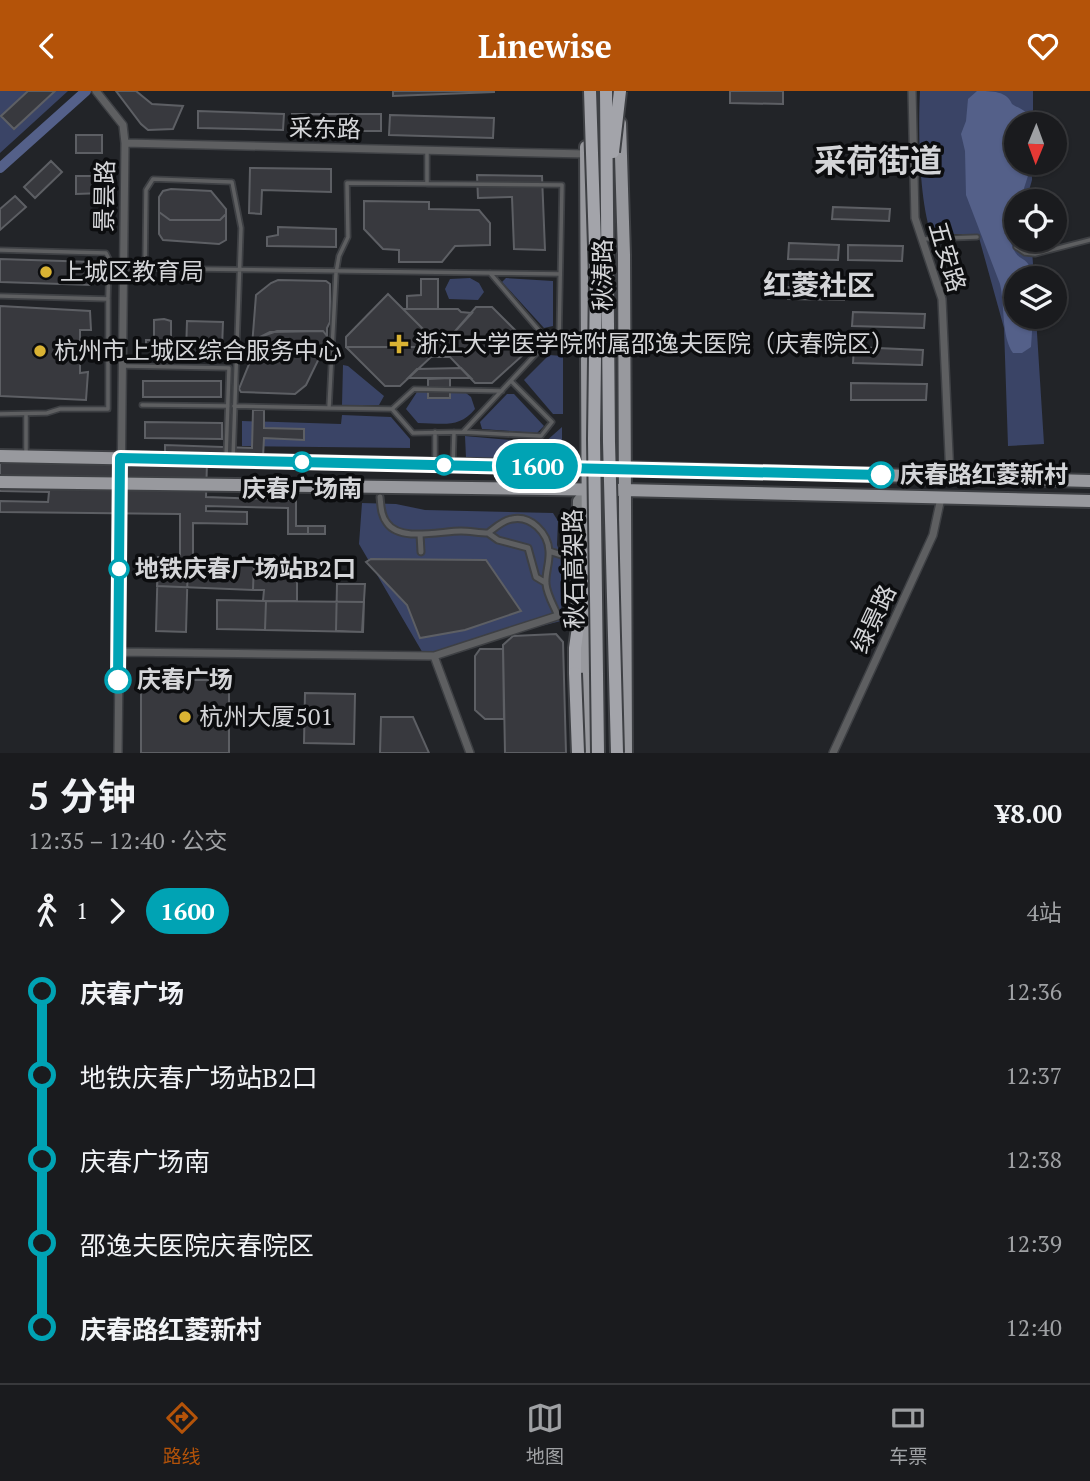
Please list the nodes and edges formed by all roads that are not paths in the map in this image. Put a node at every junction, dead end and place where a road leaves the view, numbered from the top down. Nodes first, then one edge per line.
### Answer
1 (587, 91) edge
2 (606, 91) edge
3 (619, 91) edge
4 (912, 91) edge
5 (97, 92) edge
6 (125, 143) junction
7 (427, 150) junction
8 (586, 154) junction
9 (427, 184) junction
10 (607, 201) junction
11 (977, 237) dead end
12 (923, 239) junction
13 (1090, 240) edge
14 (1067, 246) edge
15 (0, 250) edge
16 (1024, 252) edge
17 (1043, 252) edge
18 (123, 268) junction
19 (145, 269) junction
20 (240, 271) junction
21 (336, 273) junction
22 (490, 273) junction
23 (560, 274) junction
24 (0, 296) edge
25 (108, 299) junction
26 (548, 341) junction
27 (121, 366) junction
28 (511, 381) junction
29 (502, 391) junction
30 (142, 405) dead end
31 (228, 406) junction
32 (234, 406) junction
33 (329, 408) junction
34 (392, 409) junction
35 (0, 414) edge
36 (26, 415) junction
37 (435, 432) junction
38 (454, 432) junction
39 (463, 432) junction
40 (0, 456) edge
41 (26, 457) junction
42 (120, 458) junction
43 (229, 460) junction
44 (435, 464) junction
45 (453, 465) junction
46 (588, 467) junction
47 (624, 468) junction
48 (950, 477) junction
49 (1090, 481) edge
50 (0, 482) edge
51 (120, 484) junction
52 (588, 489) junction
53 (623, 490) junction
54 (380, 497) dead end
55 (941, 498) junction
56 (1090, 501) edge
57 (488, 533) junction
58 (420, 534) junction
59 (549, 551) junction
60 (421, 552) dead end
61 (588, 556) junction
62 (571, 558) dead end
63 (546, 583) junction
64 (576, 610) junction
65 (558, 616) junction
66 (119, 652) junction
67 (434, 656) junction
68 (118, 753) edge
69 (470, 753) edge
70 (577, 753) edge
71 (587, 753) edge
72 (598, 753) edge
73 (617, 753) edge
74 (626, 753) edge
75 (833, 753) edge

1 - 8 main road, 秋涛路
1 - 72 highway, 秋石高架路, bridge
2 - 10 highway, 秋石高架路, bridge
3 - 10 highway, bridge
3 - 47 main road, 秋涛路
4 - 12 street, 五安路
5 - 6 street
6 - 7 street, 采东路
6 - 18 street, 景昙路
7 - 8 street, 采东路
7 - 9 lane
8 - 46 main road, 秋涛路
9 - 21 lane
9 - 23 lane
10 - 73 highway, 秋石高架路, bridge
11 - 12 lane
12 - 48 street, 五安路
13 - 14 lane
15 - 25 lane
16 - 17 lane
18 - 19 lane
18 - 27 street, 景昙路
19 - 20 lane
19 - 20 lane
20 - 21 lane
20 - 32 lane
21 - 22 lane
21 - 33 lane
22 - 23 lane
22 - 26 lane
23 - 26 lane
24 - 25 lane
25 - 36 lane
26 - 28 lane
27 - 31 lane
27 - 42 street, 景昙路
28 - 29 lane
28 - 39 lane
29 - 34 lane
29 - 39 lane
30 - 31 lane
31 - 43 lane
32 - 33 lane
32 - 43 lane
33 - 34 lane
34 - 37 lane
35 - 36 lane
36 - 41 lane
37 - 38 lane
37 - 44 lane
38 - 39 lane
38 - 45 lane
40 - 41 main road
41 - 42 main road
42 - 43 main road
42 - 51 street, 景昙路
43 - 44 main road
44 - 45 main road
45 - 46 main road
46 - 47 main road
46 - 52 main road, 秋涛路
47 - 48 main road
47 - 53 main road, 秋涛路
48 - 49 main road
50 - 51 main road
51 - 52 main road
51 - 66 street, 景昙路
52 - 53 main road
52 - 61 main road, 秋涛路
52 - 64 main road
53 - 55 main road
53 - 74 main road, 秋涛路
54 - 58 street
55 - 56 main road
55 - 75 street, 绿景路
57 - 58 street
57 - 59 street
57 - 63 street
58 - 60 street
59 - 62 street
59 - 63 street
61 - 70 highway, bridge
61 - 71 main road, 秋涛路
63 - 65 street
64 - 65 street
64 - 70 main road
65 - 67 street
66 - 67 street
66 - 68 street, 景昙路
67 - 69 street

